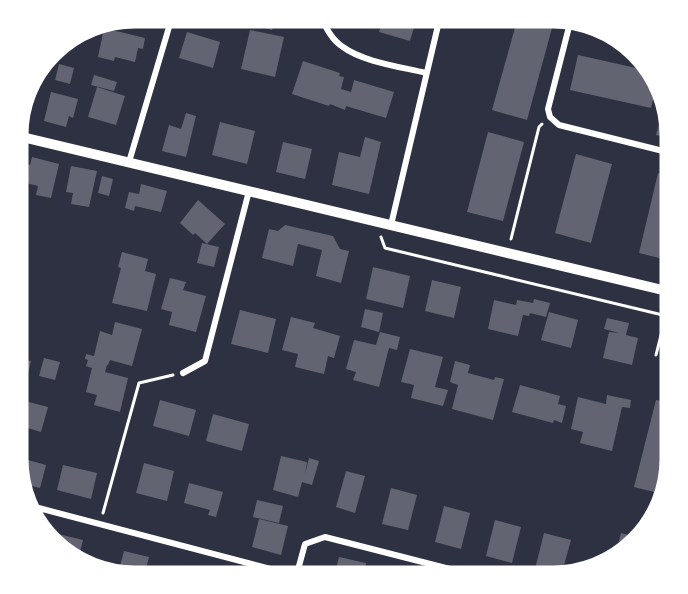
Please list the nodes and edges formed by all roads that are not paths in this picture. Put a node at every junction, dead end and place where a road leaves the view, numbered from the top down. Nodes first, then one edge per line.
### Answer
1 (169, 27) edge
2 (325, 27) edge
3 (438, 27) edge
4 (568, 28) edge
5 (426, 73) junction
6 (27, 138) edge
7 (661, 150) edge
8 (129, 162) junction
9 (249, 191) junction
10 (391, 225) junction
11 (661, 290) edge
12 (183, 373) road end
13 (39, 508) edge
14 (259, 567) edge
15 (299, 567) edge
16 (442, 567) edge

1 - 8 street
2 - 5 street
3 - 5 street
4 - 7 street
5 - 10 street
6 - 8 street
8 - 9 street
9 - 10 street
9 - 12 street
10 - 11 street
13 - 14 street
15 - 16 street

